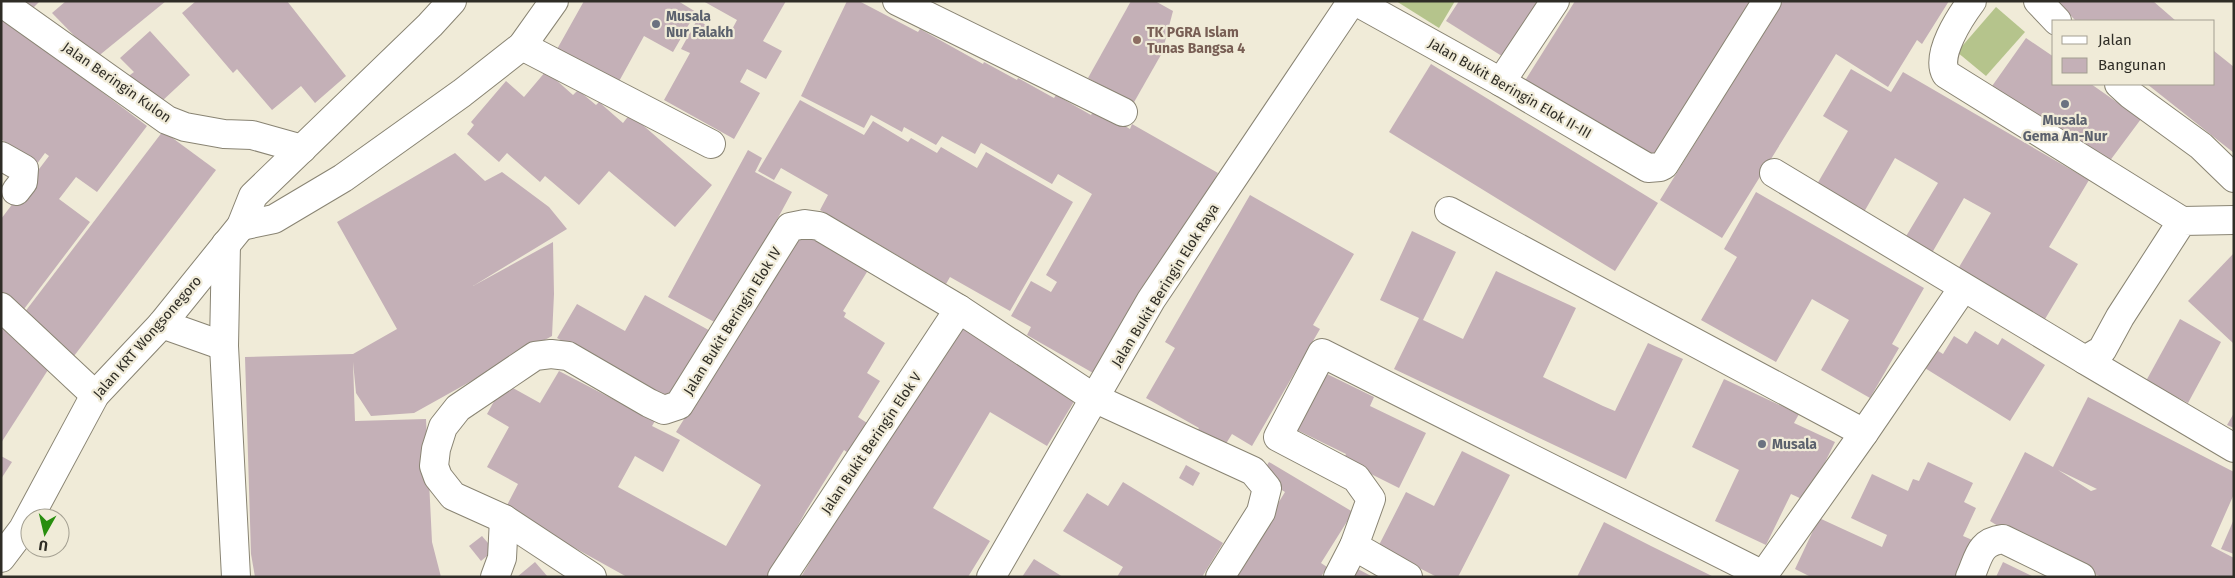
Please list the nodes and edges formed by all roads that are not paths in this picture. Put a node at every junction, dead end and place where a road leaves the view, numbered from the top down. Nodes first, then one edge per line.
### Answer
1 (452, 1) edge
2 (554, 1) edge
3 (897, 1) edge
4 (1354, 1) edge
5 (1555, 1) edge
6 (1767, 1) edge
7 (1972, 1) edge
8 (2038, 1) edge
9 (1, 2) edge
10 (2056, 20) edge
11 (522, 46) junction
12 (1501, 82) junction
13 (2120, 85) edge
14 (1123, 112) dead end
15 (711, 144) dead end
16 (302, 149) junction
17 (1, 156) edge
18 (1774, 173) dead end
19 (2234, 178) edge
20 (16, 191) dead end
21 (1449, 211) dead end
22 (2234, 220) edge
23 (2182, 221) junction
24 (233, 235) junction
25 (1964, 288) junction
26 (1, 307) edge
27 (959, 310) junction
28 (162, 324) junction
29 (224, 346) junction
30 (2085, 360) junction
31 (95, 394) junction
32 (1094, 398) junction
33 (1864, 433) junction
34 (2234, 448) edge
35 (504, 519) junction
36 (1354, 546) junction
37 (1, 558) edge
38 (1762, 576) edge
39 (236, 577) edge
40 (495, 577) edge
41 (592, 577) edge
42 (782, 577) edge
43 (991, 577) edge
44 (1220, 577) edge
45 (1338, 577) edge
46 (1408, 577) edge
47 (1970, 577) edge
48 (2081, 577) edge

1 - 16 street, Jalan KRT Wongsonegoro
2 - 11 street
3 - 14 street
4 - 12 street, Jalan Bukit Beringin Elok II-III
4 - 32 street, Jalan Bukit Beringin Elok Raya
5 - 12 street
6 - 12 street, Jalan Bukit Beringin Elok II-III
7 - 23 street
8 - 10 street
9 - 16 street, Jalan Beringin Kulon
11 - 15 street
11 - 24 street
13 - 19 street
16 - 24 street, Jalan KRT Wongsonegoro
17 - 20 street
18 - 25 street
21 - 33 street
22 - 23 street
23 - 30 street
24 - 28 street, Jalan KRT Wongsonegoro
24 - 29 street
25 - 30 street
25 - 33 street
26 - 31 street
27 - 32 street, Jalan Bukit Beringin Elok IV
27 - 35 street, Jalan Bukit Beringin Elok IV
27 - 42 street, Jalan Bukit Beringin Elok V
28 - 29 street
28 - 31 street, Jalan KRT Wongsonegoro
29 - 39 street
30 - 34 street
31 - 37 street, Jalan KRT Wongsonegoro
32 - 43 street, Jalan Bukit Beringin Elok Raya
32 - 44 street, Jalan Bukit Beringin Elok IV
33 - 38 street
35 - 40 street
35 - 41 street, Jalan Bukit Beringin Elok IV
36 - 38 street
36 - 45 street
36 - 46 street
47 - 48 street

